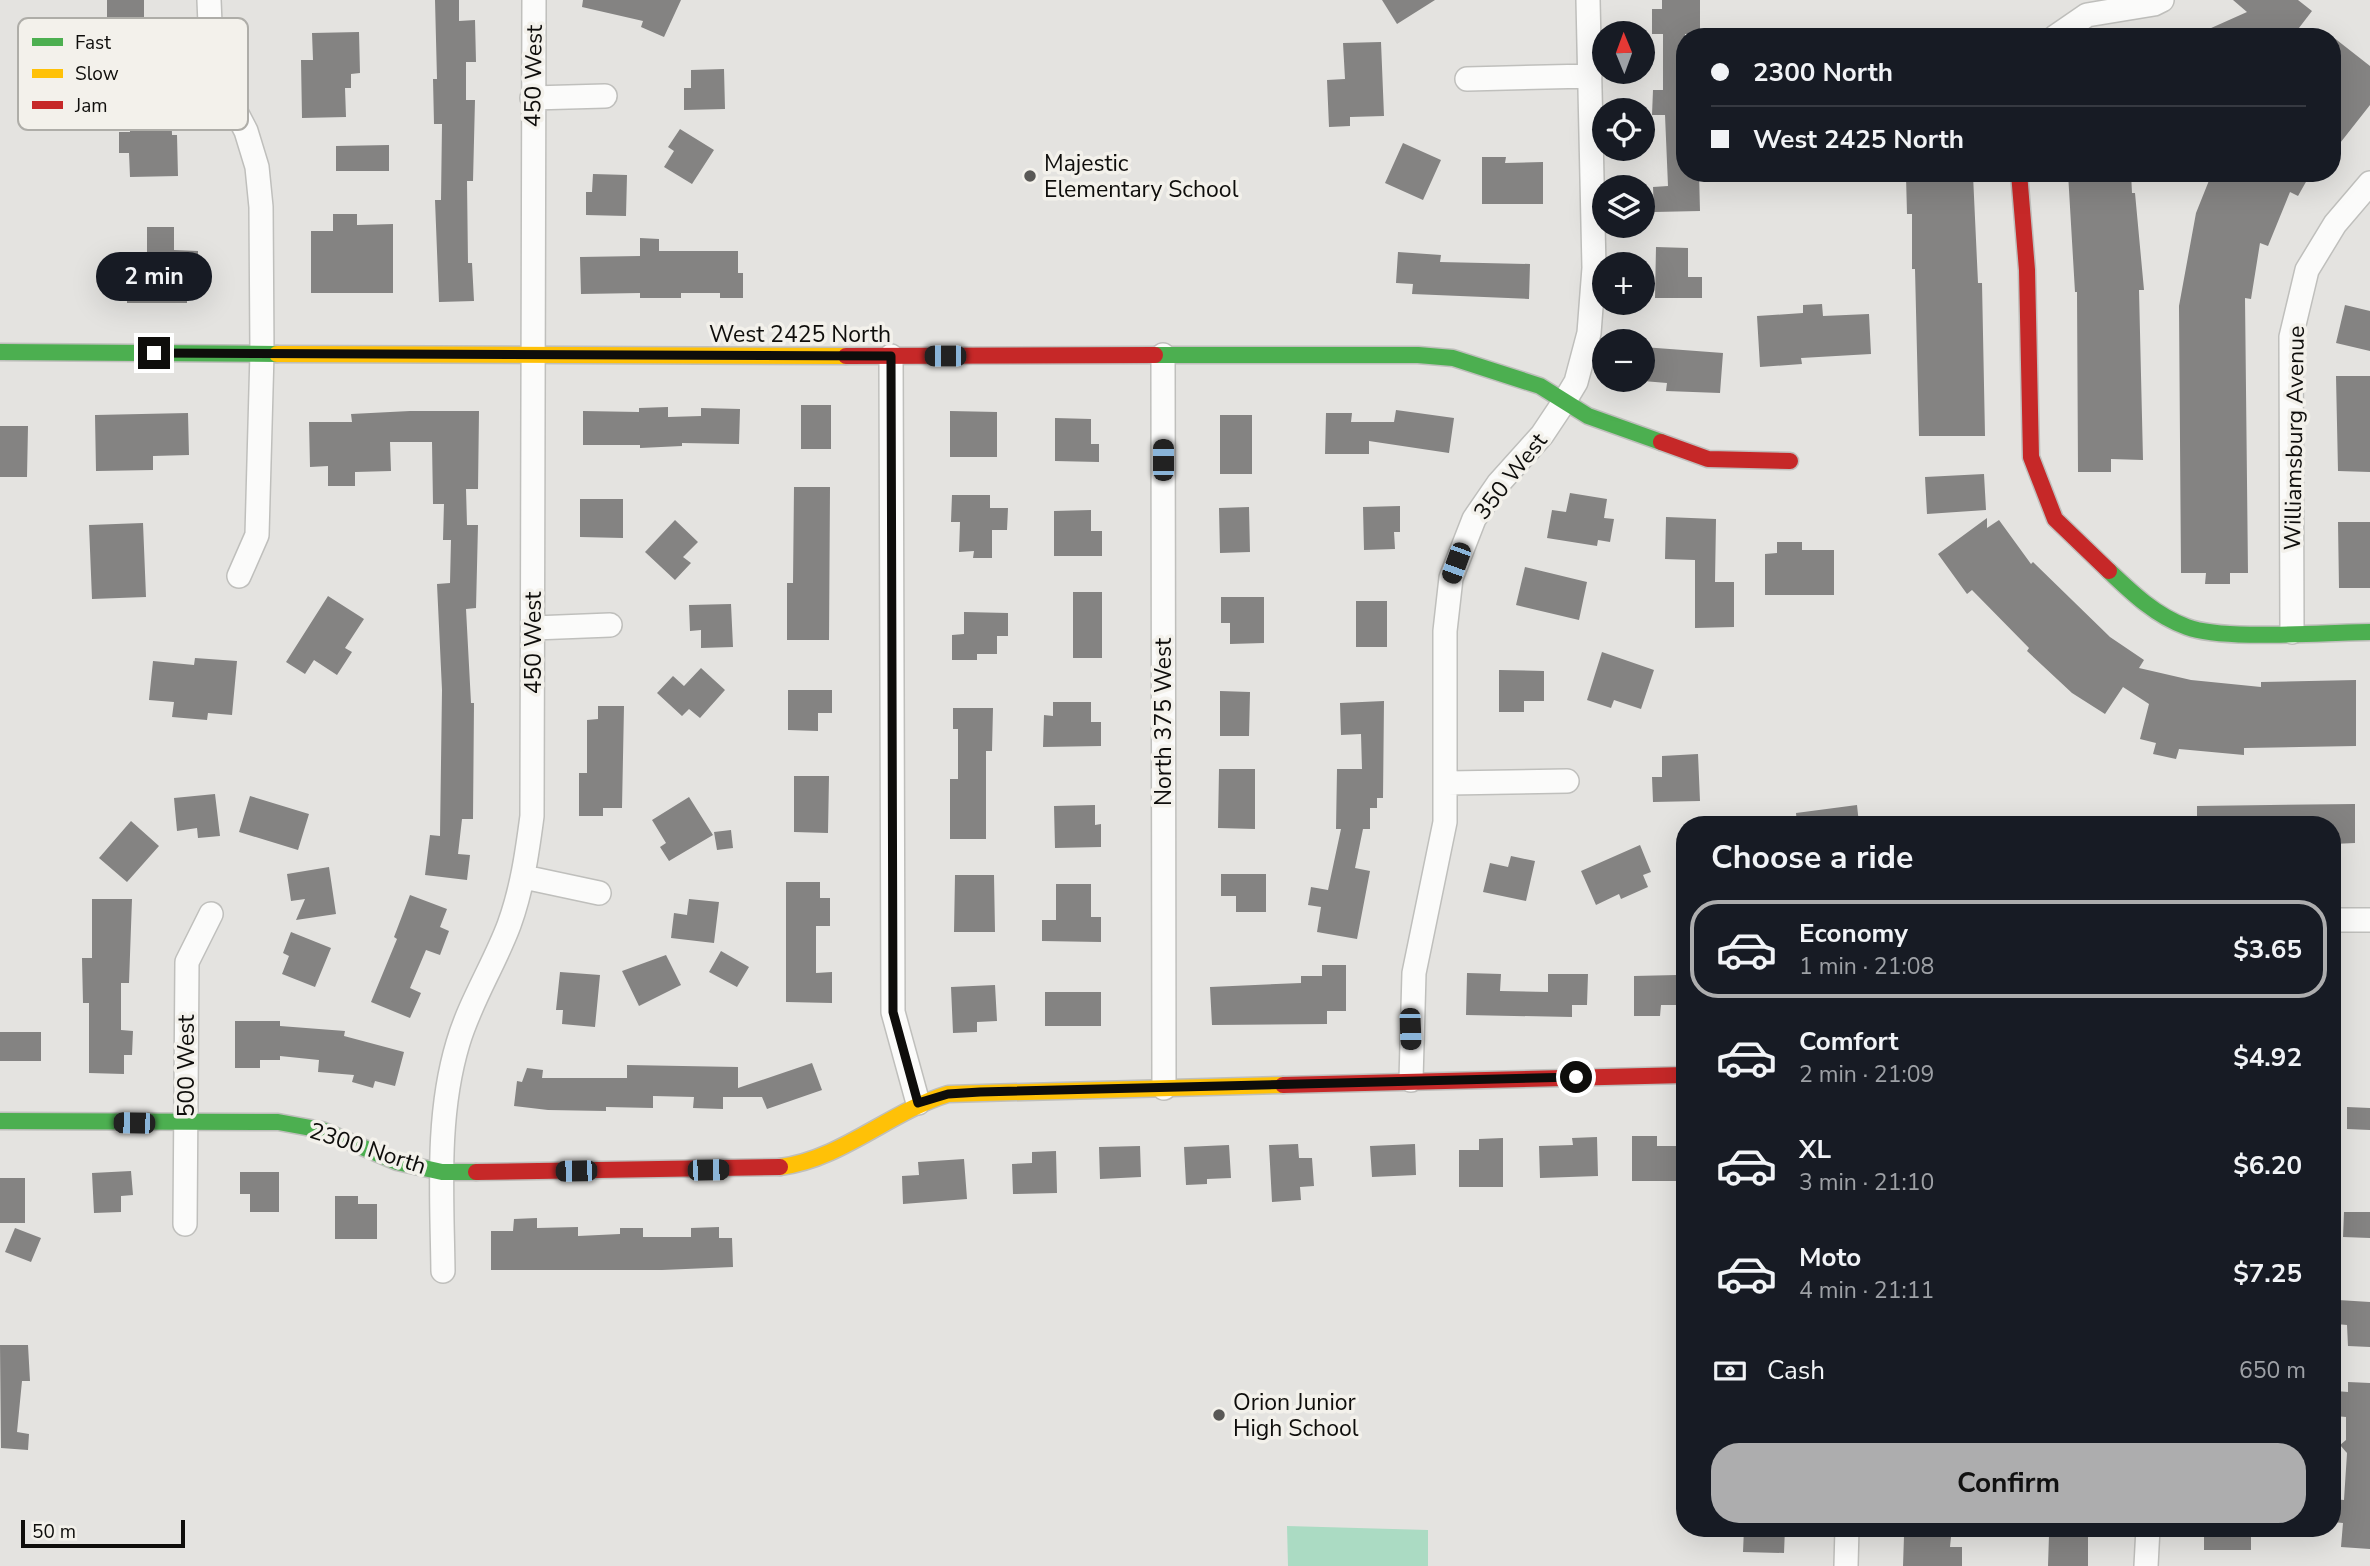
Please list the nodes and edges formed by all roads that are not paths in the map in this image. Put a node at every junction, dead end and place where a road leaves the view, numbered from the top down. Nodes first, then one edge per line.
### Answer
1 (209, 0) edge
2 (534, 0) edge
3 (1588, 0) edge
4 (2162, 0) edge
5 (210, 18) edge
6 (2068, 28) edge
7 (1590, 76) junction
8 (1467, 79) dead end
9 (605, 96) dead end
10 (532, 98) junction
11 (245, 130) edge
12 (2020, 182) edge
13 (2370, 183) edge
14 (0, 352) edge
15 (262, 353) junction
16 (531, 355) junction
17 (1163, 355) junction
18 (891, 356) junction
19 (1564, 402) junction
20 (1790, 461) dead end
21 (239, 576) dead end
22 (610, 625) dead end
23 (534, 628) junction
24 (2292, 632) junction
25 (2370, 632) edge
26 (1567, 781) dead end
27 (1448, 783) junction
28 (524, 877) junction
29 (599, 893) dead end
30 (211, 914) dead end
31 (2341, 920) edge
32 (2370, 920) edge
33 (1676, 1074) edge
34 (1411, 1080) junction
35 (1164, 1088) junction
36 (918, 1103) junction
37 (0, 1121) edge
38 (186, 1123) junction
39 (442, 1172) junction
40 (185, 1224) dead end
41 (443, 1271) dead end
42 (1847, 1537) edge
43 (2148, 1537) edge
44 (1846, 1566) edge
45 (2146, 1566) edge

1 - 5 street
2 - 10 street, 450 West
3 - 7 street, 350 West
4 - 6 street
7 - 8 street
7 - 19 street, 350 West
9 - 10 street
10 - 16 street, 450 West
11 - 15 street
12 - 24 street
13 - 24 street, Williamsburg Avenue
14 - 15 street, West 2425 North
15 - 16 street, West 2425 North
15 - 21 street
16 - 18 street, West 2425 North
16 - 23 street, 450 West
17 - 18 street, West 2425 North
17 - 19 street, West 2425 North
17 - 35 street, North 375 West
18 - 36 street
19 - 20 street, West 2425 North
19 - 27 street, 350 West
22 - 23 street
23 - 28 street, 450 West
24 - 25 street
26 - 27 street
27 - 34 street, 350 West
28 - 29 street
28 - 39 street, 450 West
30 - 38 street, 500 West
31 - 32 street
33 - 34 street, 2300 North
34 - 35 street, 2300 North
35 - 36 street, 2300 North
36 - 39 street, 2300 North
37 - 38 street, 2300 North
38 - 39 street, 2300 North
38 - 40 street, 500 West
39 - 41 street, 450 West
42 - 44 street
43 - 45 street

